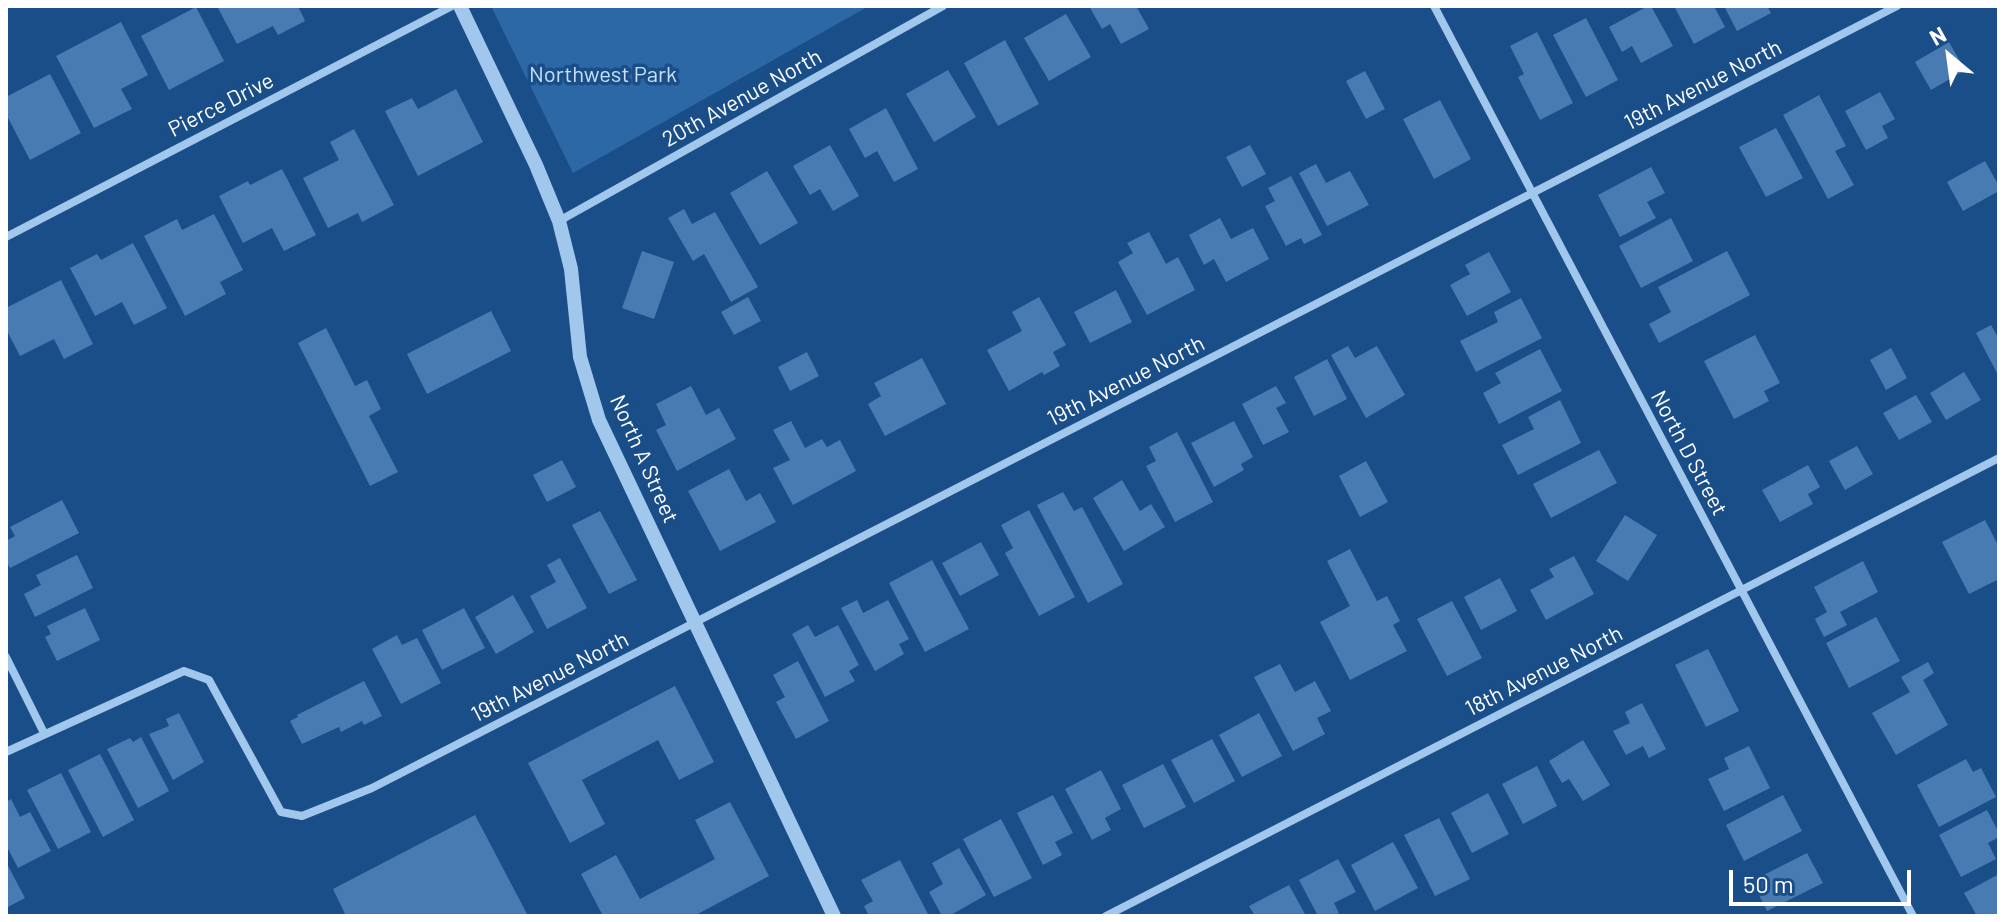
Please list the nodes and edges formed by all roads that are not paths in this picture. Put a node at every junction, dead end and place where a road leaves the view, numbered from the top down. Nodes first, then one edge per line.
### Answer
1 (452, 6) edge
2 (460, 6) edge
3 (943, 6) edge
4 (1434, 6) edge
5 (1897, 6) edge
6 (1532, 193) junction
7 (559, 221) junction
8 (6, 237) edge
9 (1999, 458) edge
10 (1741, 590) junction
11 (695, 623) junction
12 (6, 657) edge
13 (44, 733) junction
14 (6, 752) edge
15 (834, 916) edge
16 (1106, 916) edge
17 (1913, 916) edge

1 - 8 street, Pierce Drive
2 - 7 street, North A Street
3 - 7 street, 20th Avenue North
4 - 6 street, North D Street
5 - 6 street, 19th Avenue North
6 - 10 street, North D Street
6 - 11 street, 19th Avenue North
7 - 11 street, North A Street
9 - 10 street, 18th Avenue North
10 - 16 street, 18th Avenue North
10 - 17 street, North D Street
11 - 13 street, 19th Avenue North
11 - 15 street, North A Street
12 - 13 street
13 - 14 street

